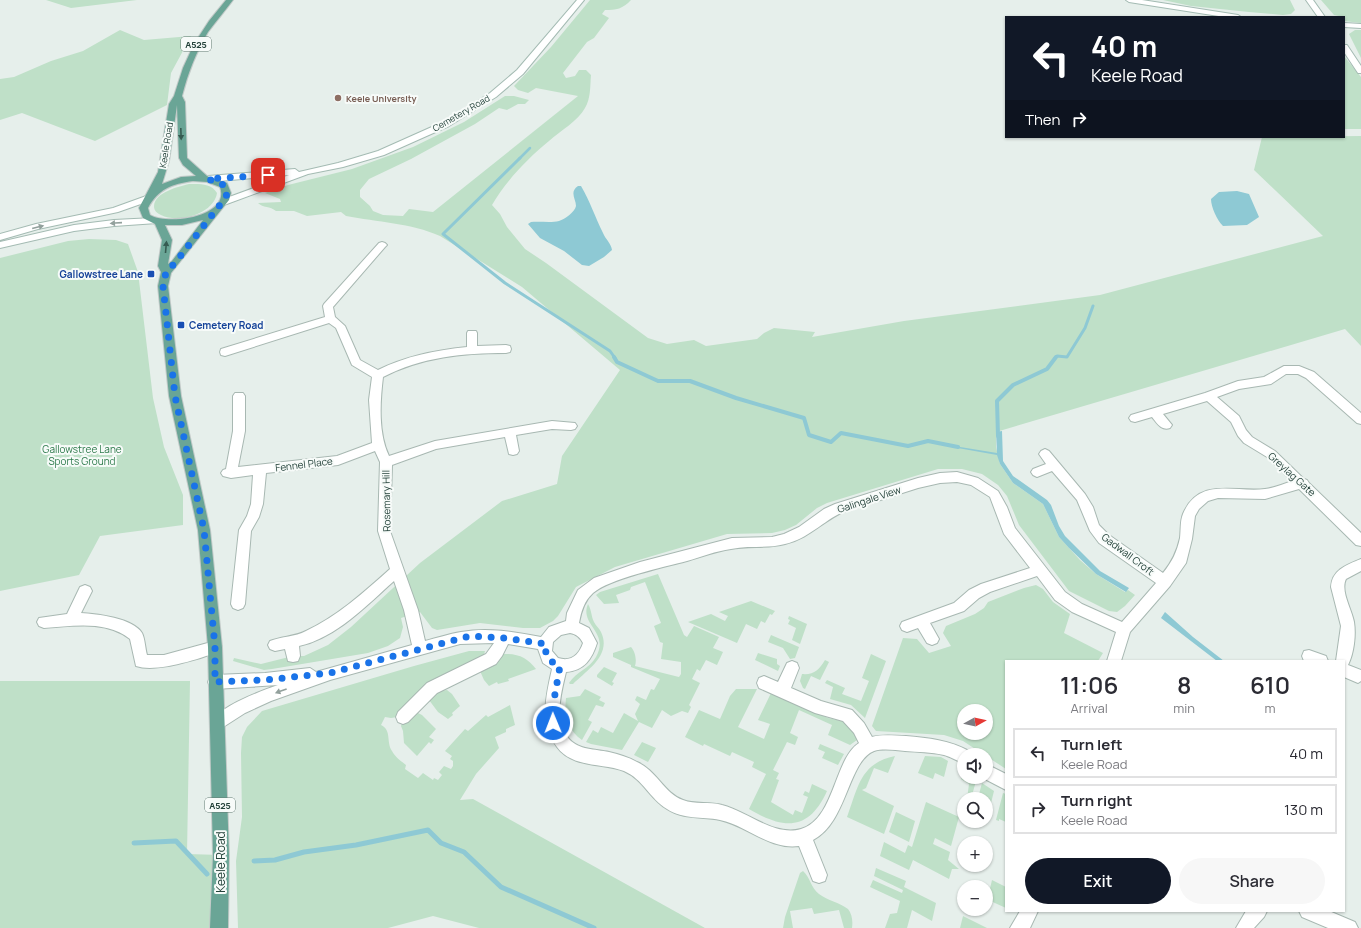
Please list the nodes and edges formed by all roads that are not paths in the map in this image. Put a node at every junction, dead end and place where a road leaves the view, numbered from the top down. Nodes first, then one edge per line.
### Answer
1 (230, 0) edge
2 (581, 0) edge
3 (1129, 0) edge
4 (1309, 0) edge
5 (1232, 16) edge
6 (1321, 16) edge
7 (1345, 25) edge
8 (1361, 26) edge
9 (1345, 48) edge
10 (1361, 71) edge
11 (178, 96) junction
12 (306, 172) junction
13 (206, 179) junction
14 (150, 196) junction
15 (222, 204) junction
16 (157, 221) junction
17 (0, 237) edge
18 (0, 245) edge
19 (382, 246) dead end
20 (166, 272) junction
21 (330, 319) junction
22 (472, 333) dead end
23 (472, 349) junction
24 (506, 349) dead end
25 (225, 352) dead end
26 (378, 375) junction
27 (239, 396) dead end
28 (1209, 396) junction
29 (1154, 412) junction
30 (1135, 418) dead end
31 (1361, 420) edge
32 (1166, 425) dead end
33 (571, 426) dead end
34 (510, 433) junction
35 (378, 445) junction
36 (512, 451) dead end
37 (1045, 454) dead end
38 (386, 462) junction
39 (1053, 466) junction
40 (260, 469) junction
41 (1037, 472) dead end
42 (1303, 483) junction
43 (1361, 541) edge
44 (1361, 565) edge
45 (398, 570) junction
46 (1040, 570) junction
47 (1165, 582) junction
48 (85, 591) dead end
49 (238, 604) dead end
50 (72, 619) junction
51 (922, 620) junction
52 (44, 622) dead end
53 (907, 626) dead end
54 (572, 627) junction
55 (1124, 629) junction
56 (504, 638) junction
57 (932, 639) dead end
58 (292, 641) junction
59 (546, 644) junction
60 (275, 645) dead end
61 (215, 647) junction
62 (420, 649) junction
63 (293, 656) dead end
64 (1114, 660) edge
65 (1343, 660) edge
66 (560, 666) junction
67 (792, 668) dead end
68 (1345, 670) edge
69 (330, 673) junction
70 (1358, 676) dead end
71 (215, 682) junction
72 (764, 683) dead end
73 (782, 691) junction
74 (403, 717) dead end
75 (217, 724) junction
76 (868, 745) junction
77 (957, 753) edge
78 (993, 776) edge
79 (1005, 782) edge
80 (804, 837) junction
81 (819, 875) dead end
82 (1029, 912) edge
83 (1257, 912) edge
84 (1310, 912) edge
85 (219, 928) edge
86 (1019, 928) edge
87 (1245, 928) edge
88 (1349, 928) edge

1 - 11 main road, Keele Road / A525
2 - 12 street, Cemetery Road
3 - 5 street
4 - 6 street
7 - 8 street
9 - 10 street
11 -> 13 main road, Keele Road / A525
11 - 14 main road, Keele Road / A525
12 - 13 street, Cemetery Road
12 - 15 street, Cemetery Road
13 - 14 main road
13 - 15 main road, Keele Road
14 - 16 main road, Keele Road
17 -> 14 street
15 - 16 main road
15 - 20 main road
16 -> 18 street
20 -> 16 main road, Keele Road / A525
19 - 21 street
20 - 61 main road, Keele Road / A525
21 - 25 street
21 - 26 street
22 - 23 street
23 - 24 street
23 - 26 street
26 - 35 street, Rosemary Hill
27 - 40 street, Fennel Place
28 - 29 street
28 - 31 street
28 - 42 street, Greylag Gate
29 - 30 street
29 - 32 street
33 - 34 street
34 - 36 street
34 - 38 street
35 - 38 street, Rosemary Hill
35 - 40 street, Fennel Place
37 - 39 street, Gadwall Croft
38 - 45 street, Rosemary Hill
39 - 41 street
39 - 47 street, Gadwall Croft
40 - 49 street
42 - 43 street, Greylag Gate
42 - 47 street
44 - 65 street
45 - 58 street
45 - 62 street, Rosemary Hill
46 - 51 street
46 - 54 street, Galingale View
46 - 55 street, Galingale View
47 - 55 street
48 - 50 street
50 - 52 street
50 - 61 street
51 - 53 street
51 - 57 street
54 - 59 street
54 - 66 street
55 - 64 street
56 - 59 street
56 - 62 street
56 - 74 street
58 - 60 street
58 - 63 street
59 - 66 street
61 - 71 main road, Keele Road / A525
62 - 69 street
66 - 80 street
67 - 73 street
68 - 70 street
69 - 71 street
69 -> 75 street
71 - 75 main road, Keele Road / A525
72 - 73 street
73 - 76 street
75 - 85 main road, Keele Road / A525
76 - 77 street
76 - 80 street
78 - 79 street
80 - 81 street
82 - 86 street
83 - 87 street
84 - 88 street

